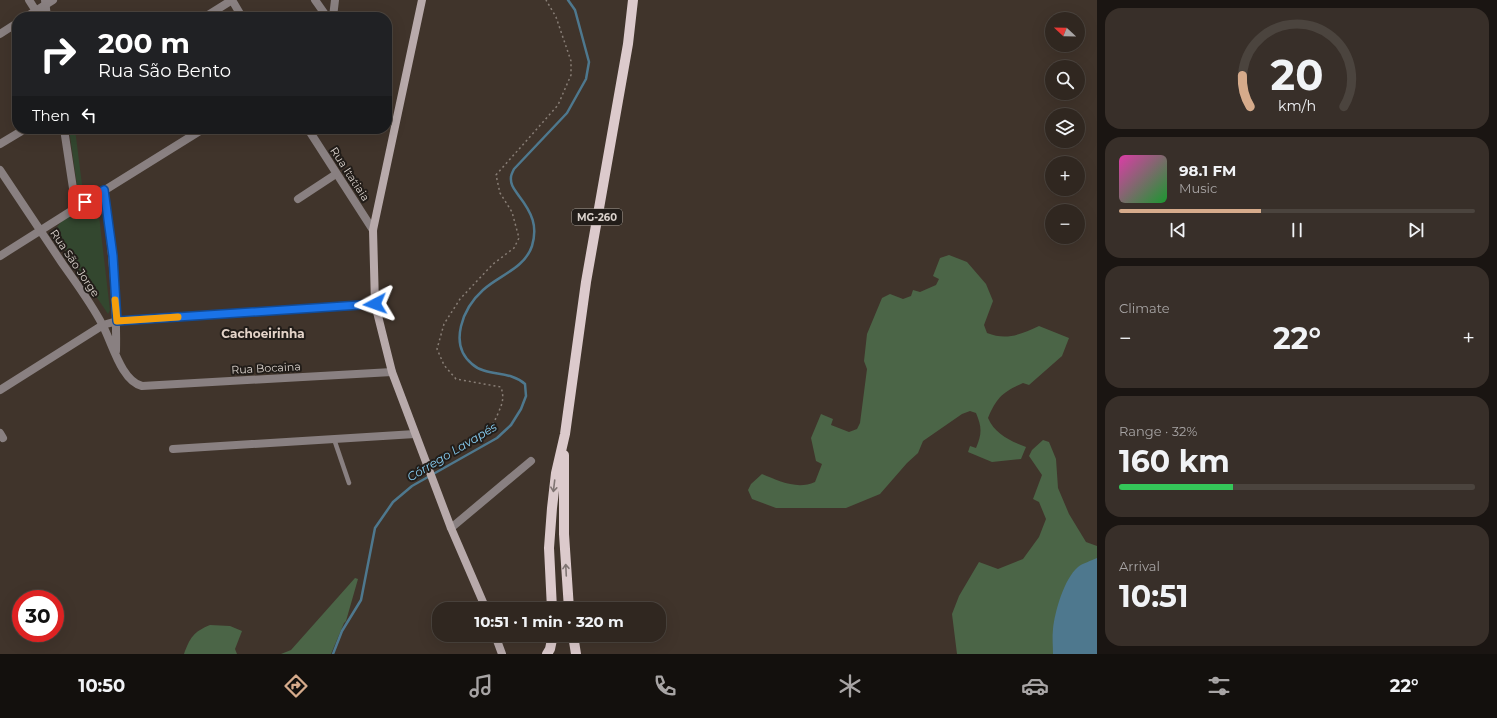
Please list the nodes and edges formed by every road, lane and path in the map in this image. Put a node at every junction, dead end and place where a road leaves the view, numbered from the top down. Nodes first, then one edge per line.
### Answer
1 (29, 0) edge
2 (53, 0) edge
3 (232, 0) edge
4 (315, 0) edge
5 (335, 0) edge
6 (422, 0) edge
7 (427, 0) edge
8 (546, 0) edge
9 (633, 0) edge
10 (46, 2) edge
11 (36, 11) joint
12 (47, 12) edge
13 (213, 12) edge
14 (239, 12) edge
15 (323, 12) edge
16 (334, 12) edge
17 (419, 14) junction
18 (12, 26) edge
19 (0, 34) edge
20 (17, 134) edge
21 (65, 134) edge
22 (195, 134) edge
23 (311, 134) edge
24 (0, 144) edge
25 (0, 170) edge
26 (336, 174) junction
27 (104, 190) junction
28 (298, 199) dead end
29 (76, 208) junction
30 (373, 230) junction
31 (40, 231) junction
32 (0, 256) edge
33 (375, 304) junction
34 (117, 321) junction
35 (103, 324) junction
36 (116, 355) junction
37 (392, 372) junction
38 (142, 386) joint
39 (0, 390) edge
40 (415, 434) junction
41 (565, 434) junction
42 (334, 439) junction
43 (173, 449) dead end
44 (531, 461) dead end
45 (427, 463) junction
46 (349, 483) dead end
47 (451, 528) junction
48 (483, 602) edge
49 (552, 602) edge
50 (569, 602) edge
51 (498, 642) edge
52 (552, 642) edge
53 (574, 642) edge
54 (502, 654) edge
55 (547, 654) edge
56 (576, 654) edge

1 - 11 street
2 - 10 street
3 - 13 street
3 - 14 street
4 - 15 street
5 - 16 street
6 - 17 main road
7 - 17 street
8 - 45 path
9 - 41 main road, MG-260
10 - 11 street
10 - 12 street
17 - 30 main road
18 - 19 street
20 - 24 street
21 - 29 street
22 - 27 street
23 - 26 street, Rua Itatiaia
25 - 31 street, Rua São Jorge
26 - 28 street
26 - 30 street, Rua Itatiaia
27 - 29 street
27 - 34 street
29 - 31 street
30 - 33 main road
31 - 32 street
31 - 35 street, Rua São Jorge
33 - 34 street
33 - 37 main road
34 - 35 street
34 - 36 street
35 - 36 street, Rua São Jorge
35 - 39 street
36 - 38 street, Rua São Jorge
37 - 38 street, Rua Bocaina
37 - 40 main road
40 - 42 street
40 - 45 main road
41 -> 49 main road, MG-260
50 -> 41 main road, MG-260
42 - 43 street
42 - 46 lane
44 - 47 street
45 - 47 main road
47 - 48 main road
51 - 54 main road
52 - 55 main road
53 - 56 main road

